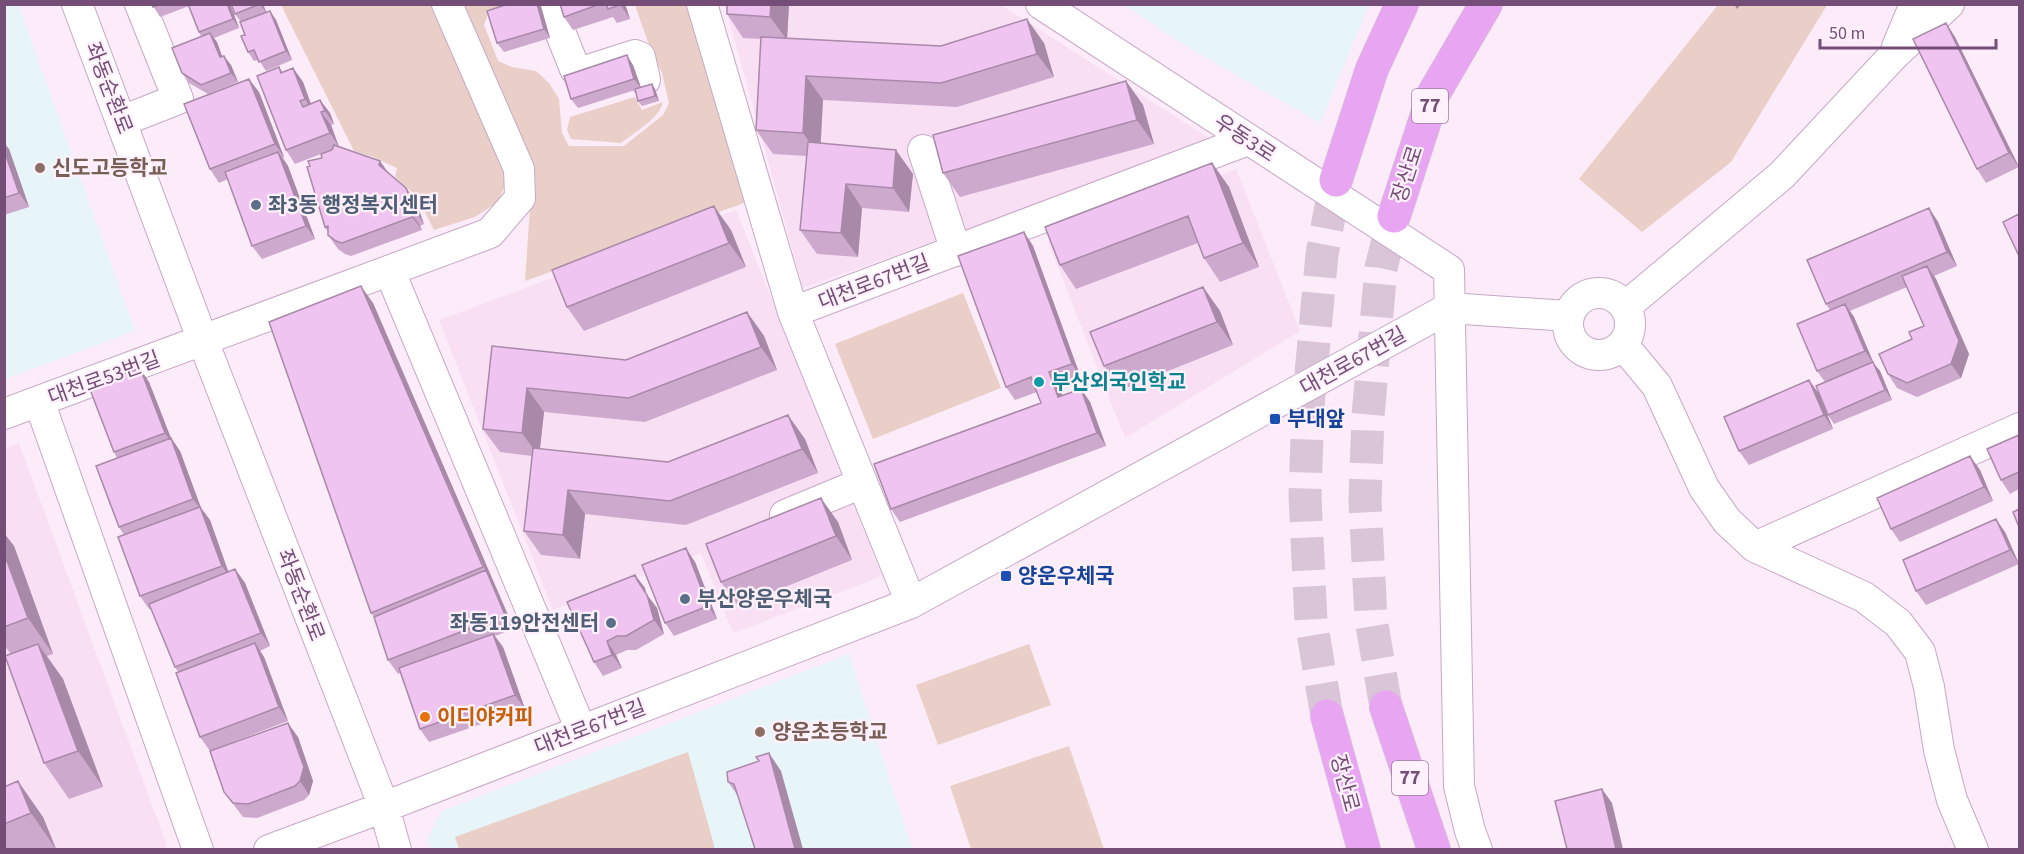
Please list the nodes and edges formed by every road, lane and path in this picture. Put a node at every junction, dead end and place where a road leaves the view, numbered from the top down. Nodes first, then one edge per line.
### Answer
1 (77, 4) edge
2 (140, 4) edge
3 (447, 4) edge
4 (549, 4) edge
5 (702, 4) edge
6 (1041, 4) edge
7 (1402, 4) edge
8 (1486, 4) edge
9 (1916, 4) edge
10 (1949, 4) edge
11 (1893, 55) junction
12 (645, 80) dead end
13 (122, 121) junction
14 (1248, 140) junction
15 (923, 150) dead end
16 (1336, 180) tunnel mouth
17 (1063, 210) junction
18 (1394, 216) tunnel mouth
19 (1074, 240) edge
20 (956, 251) junction
21 (390, 272) junction
22 (1625, 307) junction
23 (1449, 308) junction
24 (793, 312) junction
25 (1568, 316) junction
26 (203, 341) junction
27 (1623, 345) junction
28 (39, 401) junction
29 (4, 414) edge
30 (2019, 428) edge
31 (862, 483) junction
32 (765, 523) edge
33 (1755, 547) junction
34 (911, 603) junction
35 (1386, 707) tunnel mouth
36 (1327, 716) tunnel mouth
37 (581, 730) junction
38 (384, 807) junction
39 (198, 849) edge
40 (269, 849) edge
41 (396, 849) edge
42 (1364, 849) edge
43 (1434, 849) edge
44 (1477, 849) edge
45 (1973, 849) edge

1 - 13 street, 좌동순환로
2 - 13 street
3 - 21 street
4 - 12 street
5 - 24 street
6 - 14 street, 우동3로
7 - 16 highway
8 - 18 highway, 장산로 / 77
9 - 11 street
10 - 11 street
11 - 22 street
13 - 26 street, 좌동순환로
14 - 17 street, 대천로67번길
14 - 23 street, 우동3로
15 - 20 street
17 - 19 street
17 - 20 street, 대천로67번길
20 - 24 street, 대천로67번길
21 - 26 street
21 - 37 street
22 - 25 street
22 - 27 street
23 - 25 street
23 - 34 street, 대천로67번길
23 - 44 street
24 - 31 street, 대천로67번길
25 - 27 street
26 - 28 street, 대천로53번길
26 - 38 street, 좌동순환로
27 - 33 street
28 - 29 street, 대천로53번길
28 - 39 street
30 - 33 street
31 - 32 street
31 - 34 street, 대천로67번길
33 - 45 street
34 - 37 street, 대천로67번길
35 - 43 highway, 77
36 - 42 highway, 장산로
37 - 38 street, 대천로67번길
38 - 40 street, 대천로67번길
38 - 41 street, 좌동순환로

